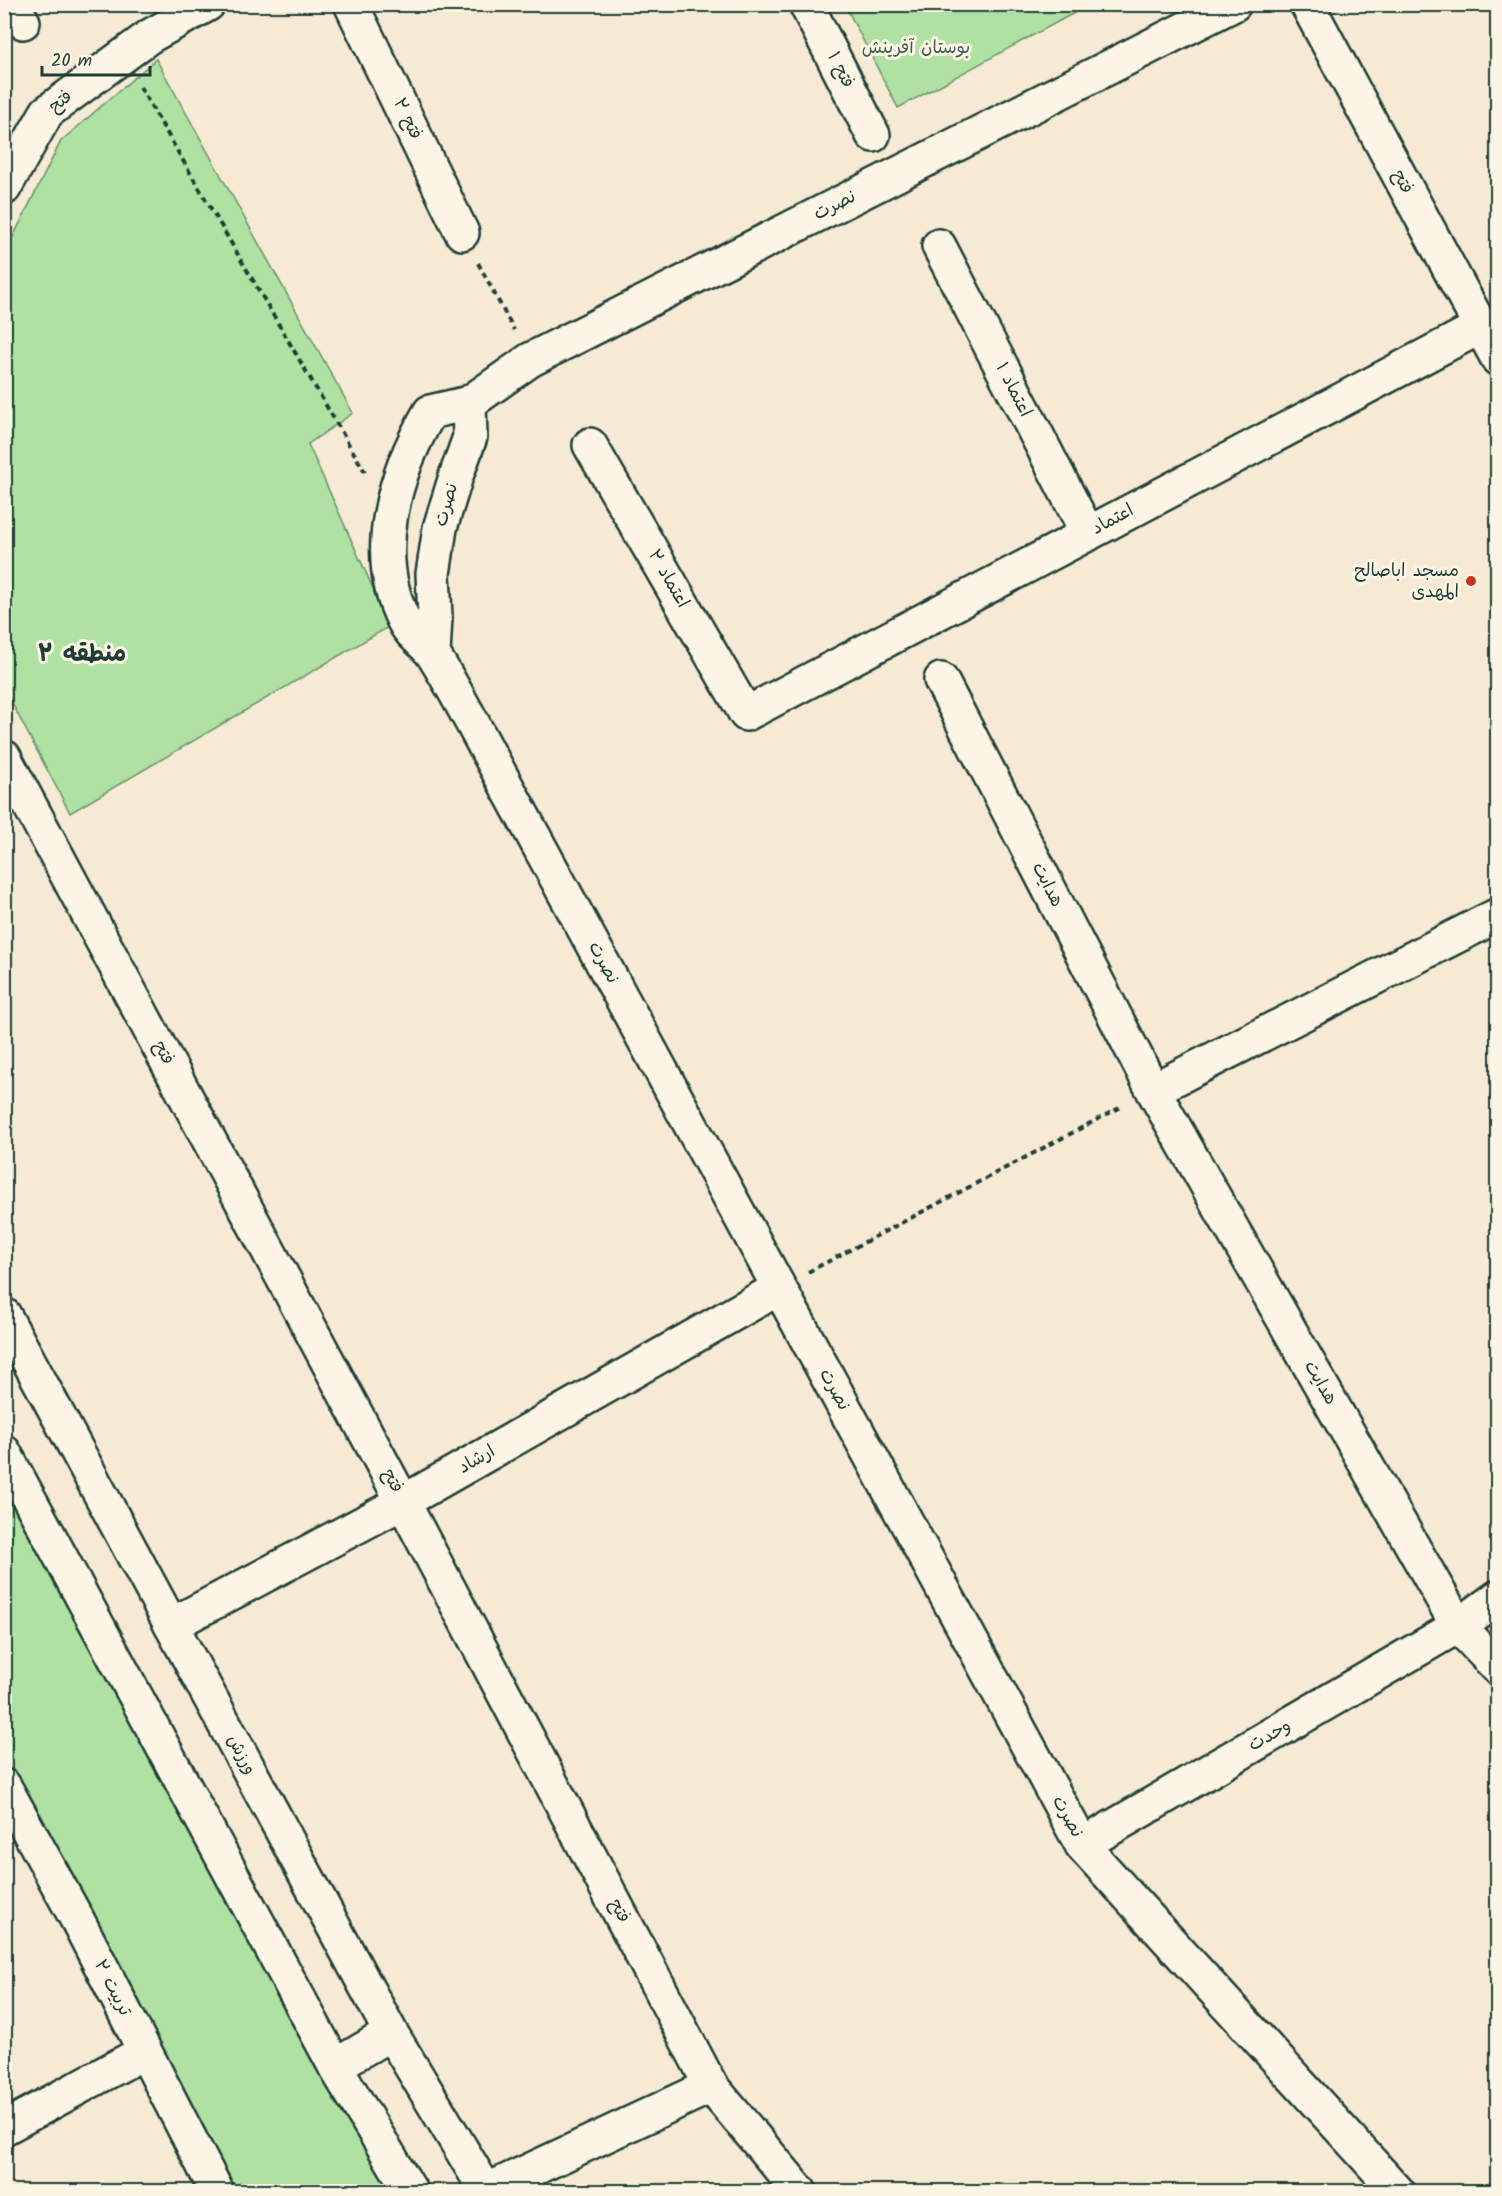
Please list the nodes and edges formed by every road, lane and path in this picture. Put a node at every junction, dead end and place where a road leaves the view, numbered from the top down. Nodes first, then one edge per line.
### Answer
1 (208, 4) edge
2 (351, 4) edge
3 (806, 4) edge
4 (1234, 4) edge
5 (1307, 4) edge
6 (122, 57) junction
7 (873, 135) dead end
8 (4, 188) edge
9 (462, 233) joint
10 (939, 246) dead end
11 (1480, 327) junction
12 (1497, 359) edge
13 (530, 360) junction
14 (469, 402) junction
15 (590, 445) dead end
16 (391, 516) junction
17 (1088, 534) junction
18 (433, 654) junction
19 (941, 680) dead end
20 (746, 714) joint
21 (4, 757) edge
22 (1497, 915) edge
23 (1153, 1090) junction
24 (779, 1288) junction
25 (4, 1314) edge
26 (4, 1452) edge
27 (403, 1502) junction
28 (1497, 1597) edge
29 (171, 1624) junction
30 (1458, 1626) junction
31 (1497, 1668) edge
32 (4, 1786) edge
33 (1082, 1845) junction
34 (391, 2033) junction
35 (144, 2052) junction
36 (334, 2066) junction
37 (711, 2086) junction
38 (4, 2128) edge
39 (487, 2191) edge
40 (218, 2192) edge
41 (411, 2192) edge
42 (800, 2192) edge
43 (1398, 2192) edge

1 - 6 street, فتح
2 - 9 street, فتح ۲
3 - 7 street, فتح ۱
4 - 13 street, نصرت
5 - 11 street, فتح
6 - 8 street, فتح
6 - 16 path
9 - 13 path
10 - 17 street, اعتماد ۱
11 - 12 street, فتح
11 - 17 street, اعتماد
13 - 14 street, نصرت
14 - 16 street
14 - 18 street, نصرت
15 - 20 street, اعتماد ۲
16 - 18 street
17 - 20 street, اعتماد
18 - 24 street, نصرت
19 - 23 street, هدایت
21 - 27 street, فتح
22 - 23 street
23 - 24 path
23 - 30 street, هدایت
24 - 27 street, ارشاد
24 - 33 street, نصرت
25 - 29 street, ورزش
26 - 36 street
27 - 29 street, ارشاد
27 - 37 street, فتح
28 - 30 street
29 - 34 street, ورزش
30 - 31 street, هدایت
30 - 33 street, وحدت
32 - 35 street, تربیت ۲
33 - 43 street, نصرت
34 - 36 street
34 - 39 street, ورزش
35 - 38 street
35 - 40 street, تربیت ۲
36 - 41 street
37 - 39 street
37 - 42 street, فتح

